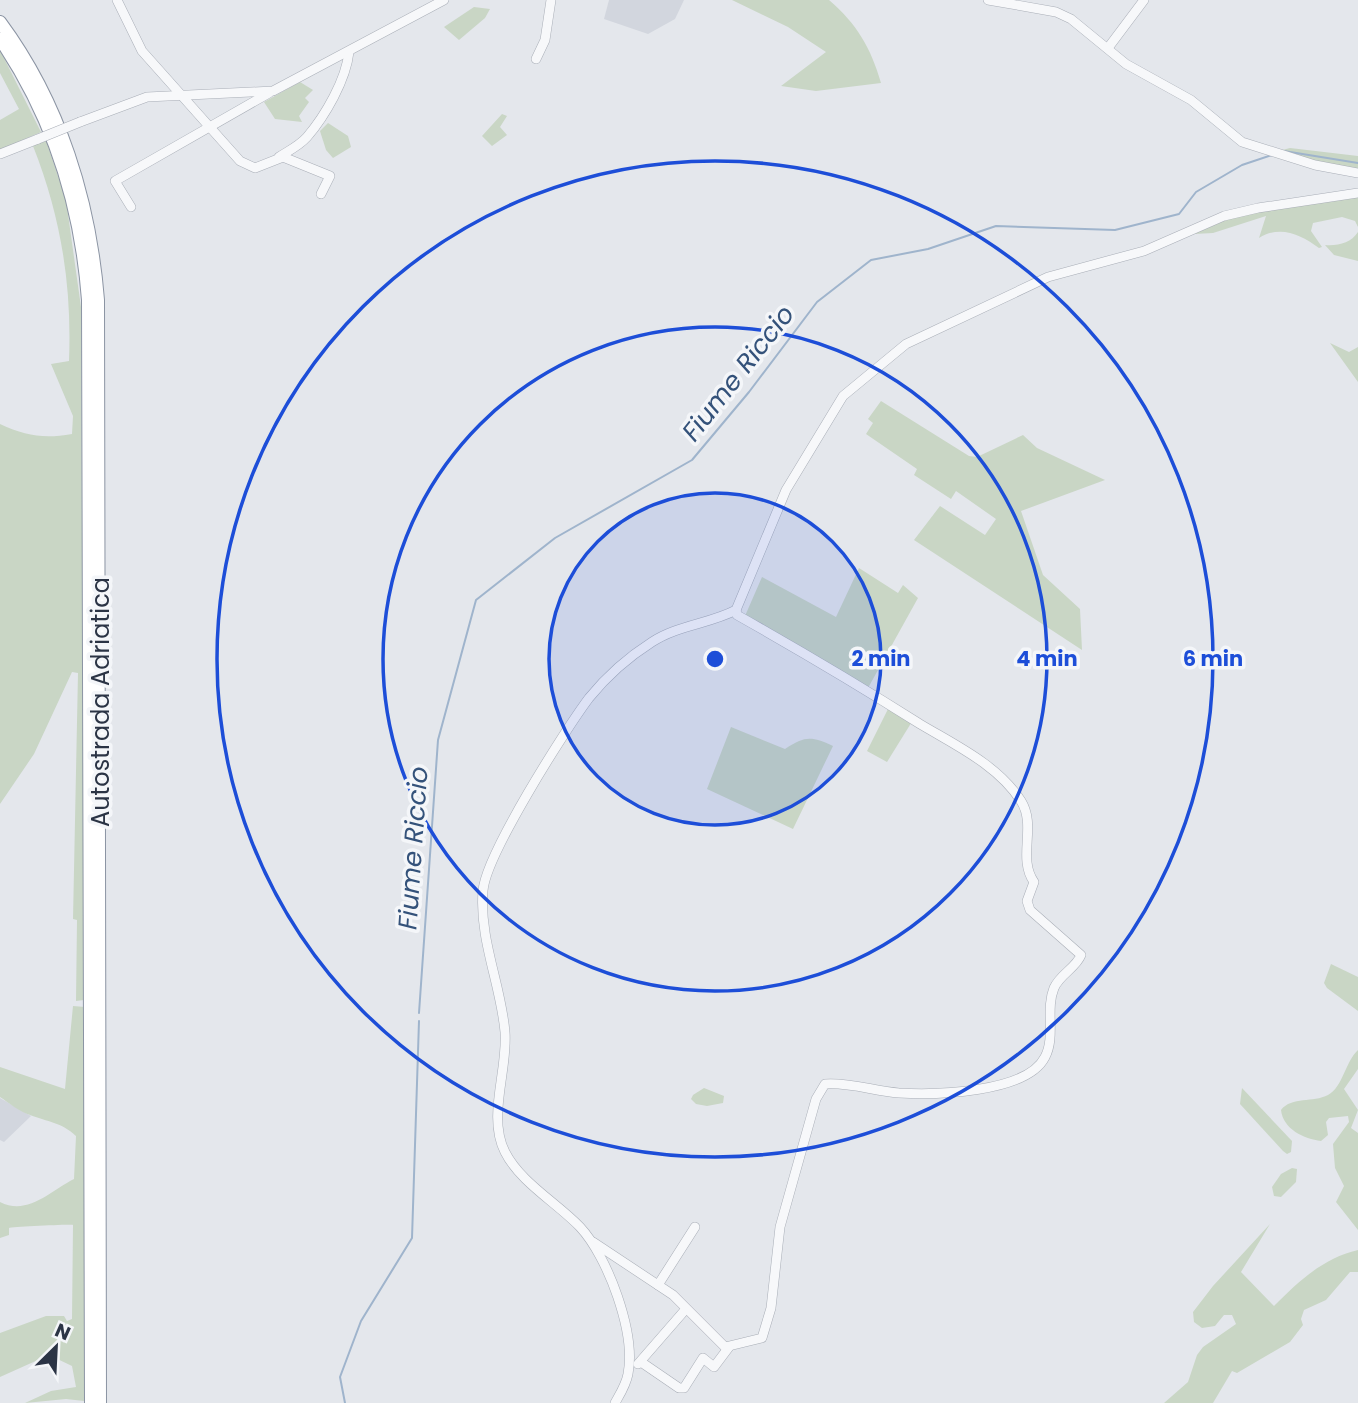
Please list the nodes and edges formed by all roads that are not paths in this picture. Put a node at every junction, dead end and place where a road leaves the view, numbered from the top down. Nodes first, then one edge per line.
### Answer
1 (117, 0) edge
2 (444, 0) edge
3 (551, 0) edge
4 (988, 0) edge
5 (1144, 0) edge
6 (0, 22) edge
7 (0, 39) edge
8 (1108, 48) junction
9 (349, 52) junction
10 (536, 59) dead end
11 (274, 91) junction
12 (178, 94) junction
13 (208, 127) junction
14 (0, 154) edge
15 (279, 157) junction
16 (1358, 173) edge
17 (1358, 193) edge
18 (321, 194) dead end
19 (131, 207) dead end
20 (94, 388) junction
21 (736, 610) junction
22 (695, 1227) dead end
23 (590, 1240) junction
24 (658, 1285) junction
25 (685, 1310) junction
26 (96, 1346) junction
27 (729, 1347) junction
28 (641, 1362) junction
29 (628, 1372) junction
30 (91, 1403) edge
31 (100, 1403) edge
32 (615, 1403) edge

1 - 12 street
2 - 9 street
3 - 10 street
4 - 8 street
5 - 8 street
6 - 20 highway, Autostrada Adriatica
7 - 20 highway, Autostrada Adriatica
8 - 16 street
9 - 11 street
9 - 15 street
11 - 12 street
11 - 13 street
12 - 13 street
12 - 14 street, bridge
13 - 15 street
13 - 19 street
15 - 18 street
17 - 21 street
20 - 26 highway, Autostrada Adriatica
21 - 23 street
21 - 27 street
22 - 24 street
23 - 24 street
23 - 29 street
24 - 25 street
25 - 27 street
25 - 28 street
26 - 30 highway, Autostrada Adriatica
26 - 31 highway, Autostrada Adriatica
27 - 28 street
28 - 29 street
29 - 32 street

